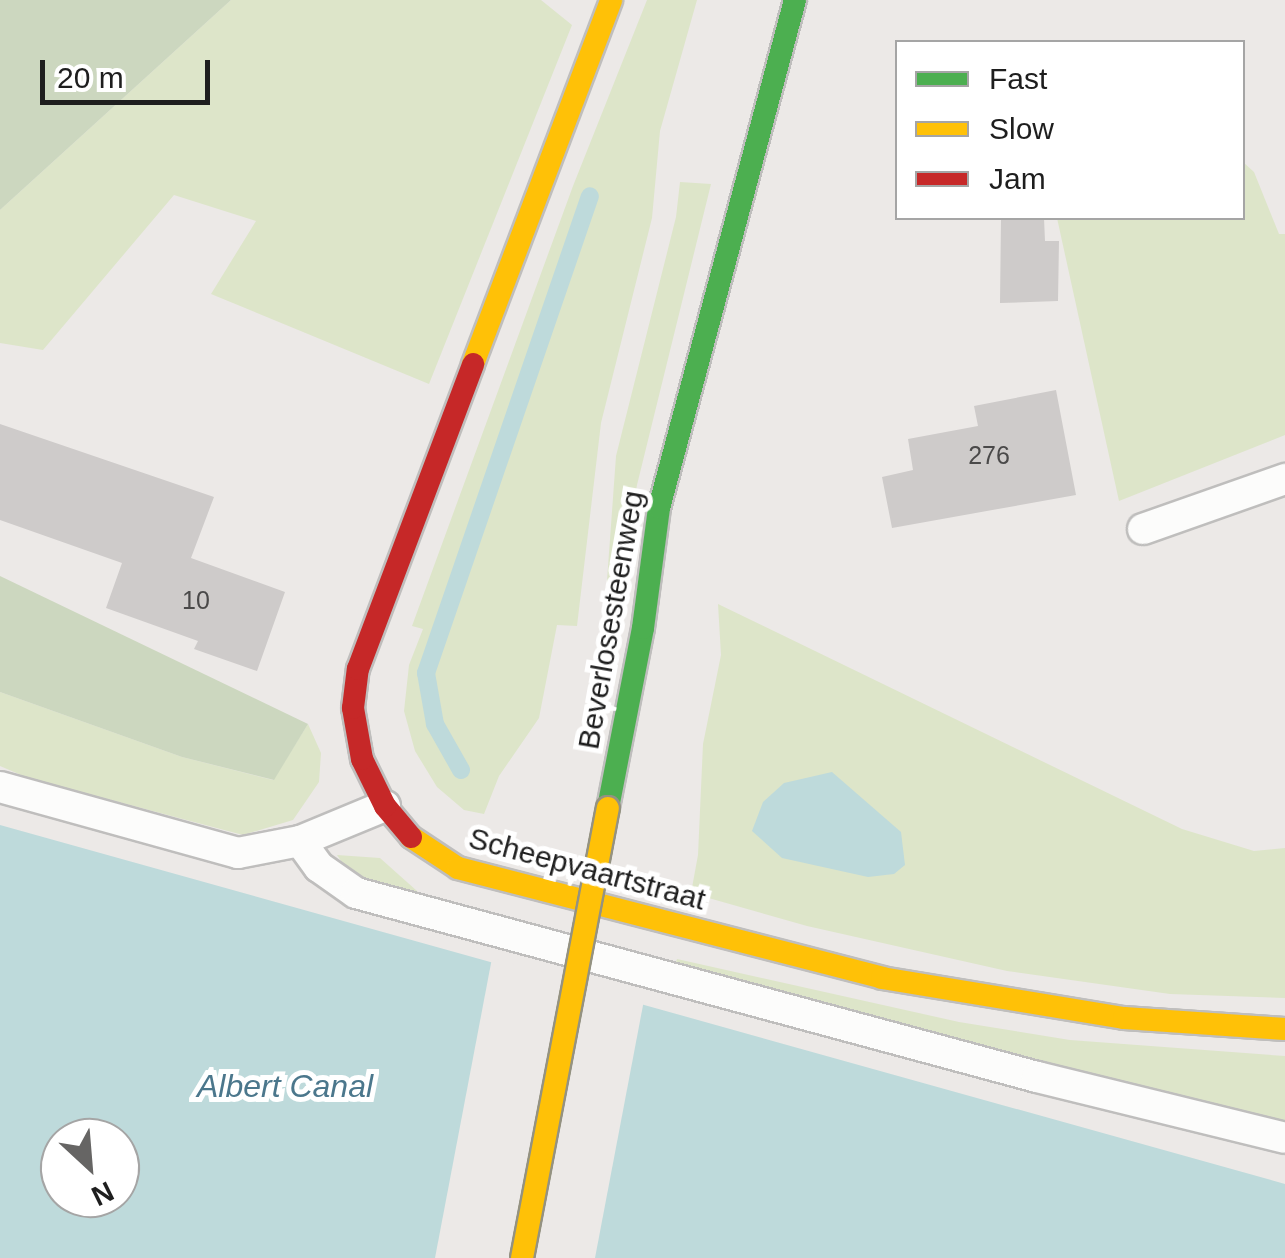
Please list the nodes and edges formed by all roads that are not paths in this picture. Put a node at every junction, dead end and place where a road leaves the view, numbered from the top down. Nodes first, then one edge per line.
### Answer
1 (611, 0) edge
2 (795, 0) edge
3 (1285, 478) edge
4 (1143, 530) dead end
5 (0, 787) edge
6 (386, 806) junction
7 (300, 841) junction
8 (1285, 1029) edge
9 (1285, 1138) edge
10 (522, 1258) edge

1 - 6 street, Scheepvaartstraat
2 - 10 street, Beverlosesteenweg, bridge
3 - 4 lane
5 - 7 lane
6 - 7 lane
6 - 8 street, Scheepvaartstraat
7 - 9 lane

